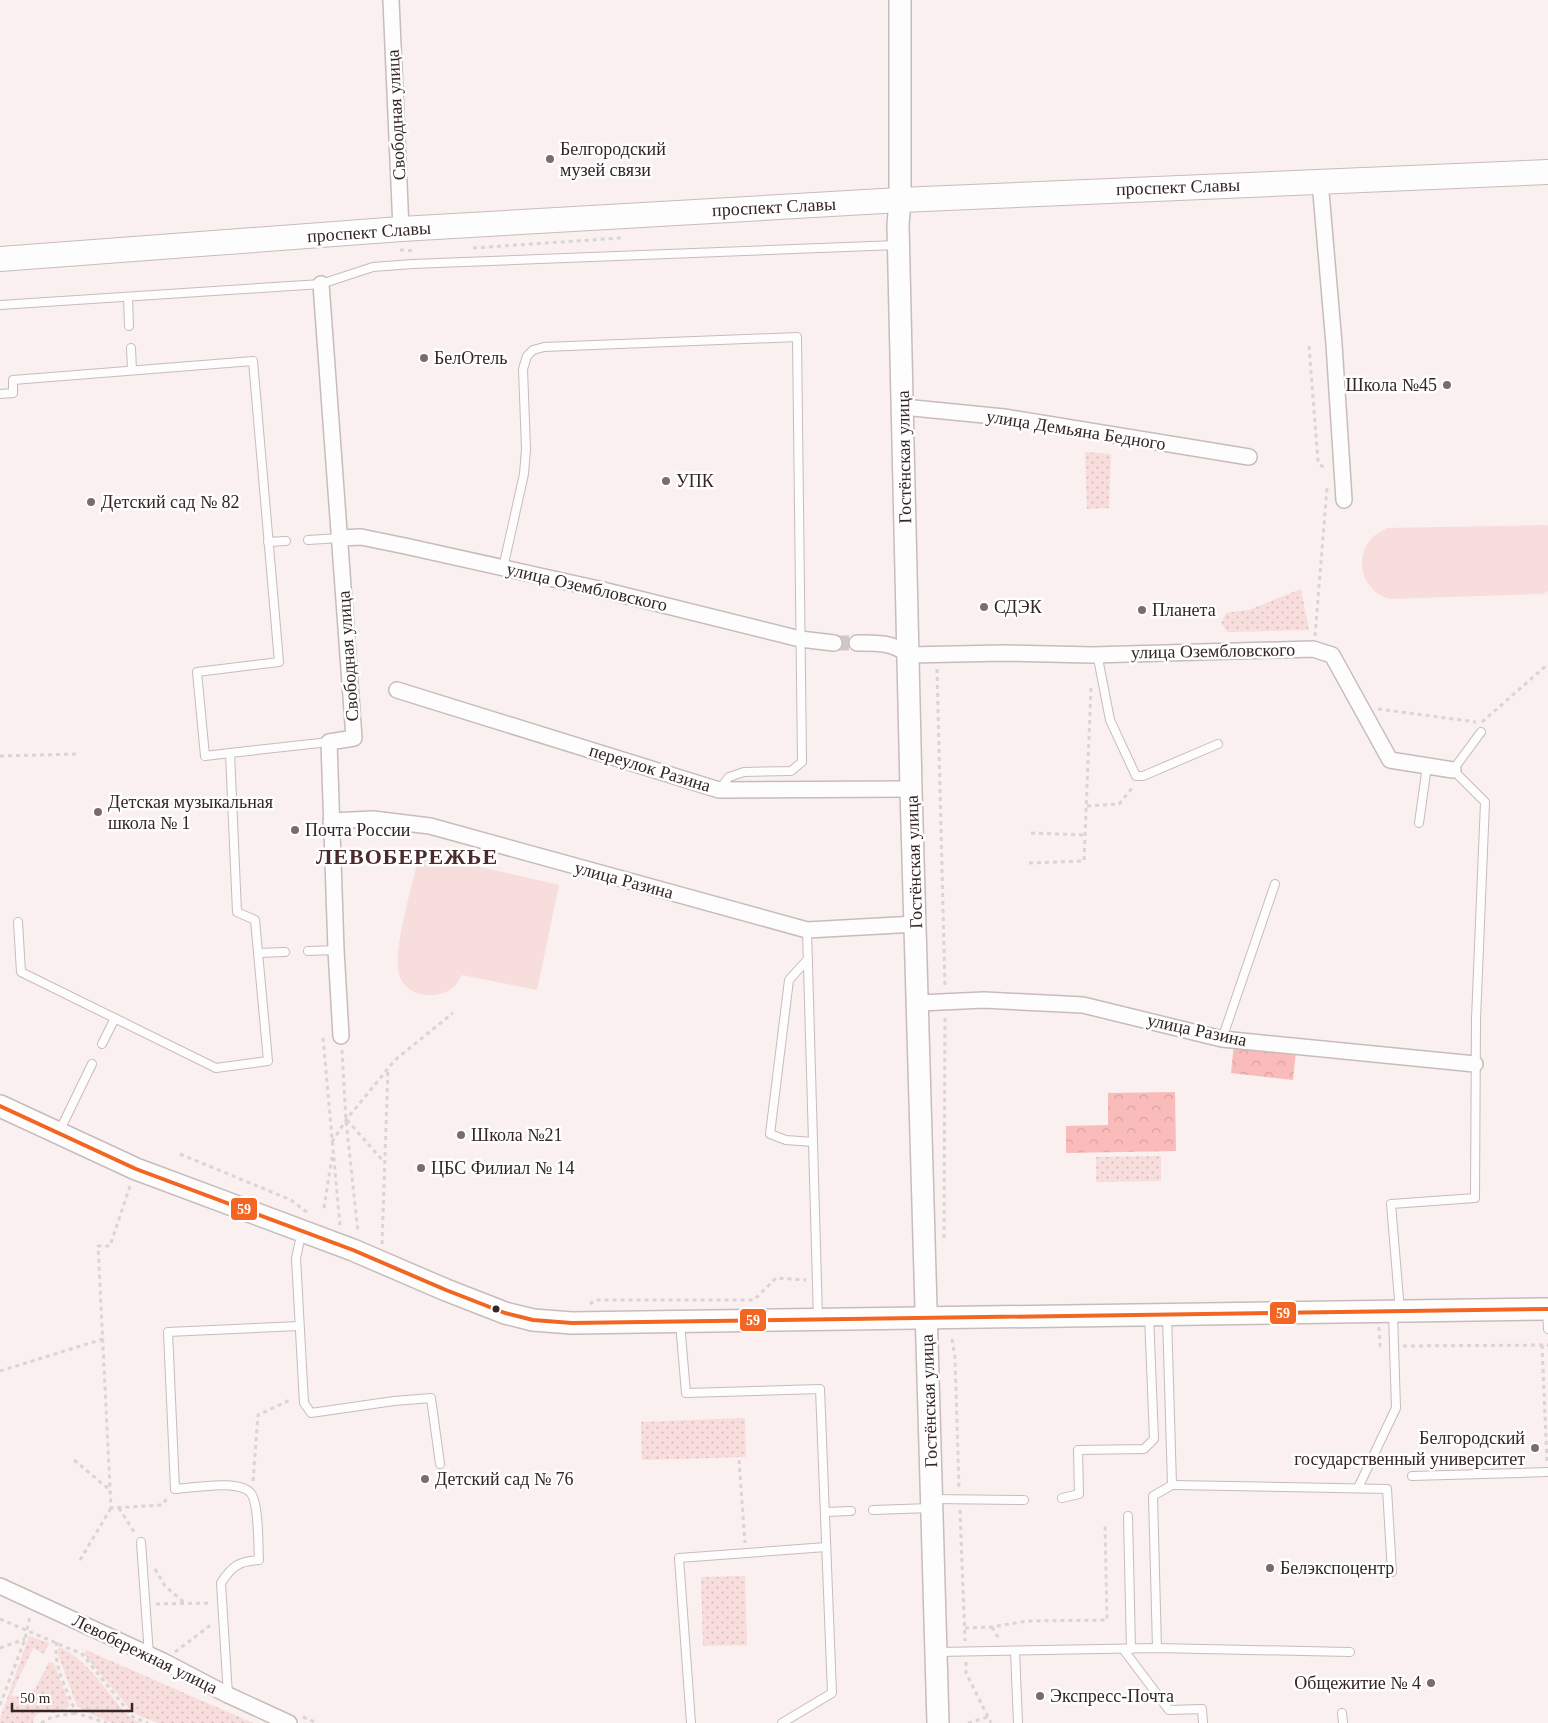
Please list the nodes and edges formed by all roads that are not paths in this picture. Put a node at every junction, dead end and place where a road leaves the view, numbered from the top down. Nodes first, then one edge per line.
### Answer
1 (391, 0) edge
2 (900, 0) edge
3 (1548, 172) edge
4 (1320, 181) junction
5 (900, 200) junction
6 (399, 240) junction
7 (900, 245) junction
8 (0, 259) edge
9 (322, 284) junction
10 (128, 297) junction
11 (0, 305) edge
12 (130, 326) dead end
13 (131, 348) dead end
14 (132, 370) junction
15 (0, 394) edge
16 (903, 407) junction
17 (1249, 457) dead end
18 (1344, 500) dead end
19 (340, 538) junction
20 (308, 540) dead end
21 (286, 541) dead end
22 (268, 542) junction
23 (503, 568) junction
24 (800, 639) junction
25 (834, 643) tunnel mouth
26 (857, 643) tunnel mouth
27 (1094, 654) junction
28 (909, 655) junction
29 (397, 690) dead end
30 (1482, 732) dead end
31 (328, 742) junction
32 (1218, 744) dead end
33 (230, 753) junction
34 (1427, 766) junction
35 (1453, 770) junction
36 (718, 790) junction
37 (911, 790) junction
38 (331, 821) junction
39 (1419, 824) dead end
40 (1275, 884) dead end
41 (18, 922) dead end
42 (916, 924) junction
43 (807, 930) junction
44 (336, 950) junction
45 (308, 951) dead end
46 (285, 952) dead end
47 (258, 953) junction
48 (808, 959) junction
49 (919, 1003) junction
50 (115, 1018) junction
51 (341, 1036) road end
52 (1222, 1039) junction
53 (102, 1044) dead end
54 (92, 1064) dead end
55 (1475, 1064) junction
56 (0, 1106) edge
57 (58, 1133) junction
58 (813, 1142) junction
59 (309, 1224) junction
60 (1396, 1311) junction
61 (1158, 1314) junction
62 (1548, 1316) edge
63 (926, 1317) junction
64 (818, 1319) junction
65 (680, 1321) junction
66 (299, 1326) junction
67 (440, 1464) dead end
68 (1548, 1472) edge
69 (1412, 1476) dead end
70 (1172, 1485) junction
71 (1358, 1488) junction
72 (1062, 1498) dead end
73 (1024, 1500) dead end
74 (932, 1503) junction
75 (873, 1510) dead end
76 (851, 1511) dead end
77 (825, 1512) junction
78 (1128, 1516) dead end
79 (140, 1542) dead end
80 (826, 1547) junction
81 (1392, 1572) dead end
82 (0, 1586) edge
83 (1157, 1648) junction
84 (1123, 1649) junction
85 (1132, 1649) junction
86 (1015, 1651) junction
87 (936, 1652) junction
88 (1350, 1652) dead end
89 (148, 1655) junction
90 (228, 1695) junction
91 (1342, 1714) dead end
92 (289, 1723) edge
93 (691, 1723) edge
94 (782, 1723) edge
95 (938, 1723) edge
96 (1018, 1723) edge
97 (1203, 1723) edge
98 (1343, 1723) edge

1 - 6 street, Свободная улица
2 - 5 street, Гостёнская улица
3 - 4 main road, проспект Славы
4 - 5 main road, проспект Славы
4 - 18 street
5 - 6 main road, проспект Славы
5 - 7 street, Гостёнская улица
6 - 8 main road, проспект Славы
7 - 9 lane
7 - 16 street, Гостёнская улица
9 - 10 lane
9 - 19 street, Свободная улица
10 - 11 lane
10 - 12 lane
13 - 14 lane
14 - 15 lane
14 - 22 lane
16 - 17 street, улица Демьяна Бедного
16 - 28 street, Гостёнская улица
19 - 20 lane
19 - 23 street, улица Озембловского
19 - 31 street, Свободная улица
21 - 22 lane
22 - 33 lane
23 - 24 street, улица Озембловского
23 - 24 lane
24 - 25 street, улица Озембловского
24 - 36 lane
26 - 28 street
27 - 28 street, улица Озембловского
27 - 32 lane
27 - 34 street, улица Озембловского
28 - 37 street, Гостёнская улица
29 - 36 street, переулок Разина
30 - 35 lane
31 - 33 lane
31 - 38 street, Свободная улица
33 - 47 lane
34 - 35 street, улица Озембловского
34 - 39 lane
35 - 55 lane
36 - 37 street, переулок Разина
37 - 42 street, Гостёнская улица
38 - 43 street, улица Разина
38 - 44 street, Свободная улица
40 - 52 lane
41 - 50 lane
42 - 43 street, улица Разина
42 - 49 street, Гостёнская улица
43 - 48 lane
44 - 45 lane
44 - 51 street, Свободная улица
46 - 47 lane
47 - 50 lane
48 - 58 lane
48 - 58 lane
49 - 52 street, улица Разина
49 - 63 street, Гостёнская улица
50 - 53 lane
52 - 55 street, улица Разина
54 - 57 lane
55 - 60 lane
56 - 57 street
57 - 59 street
58 - 64 lane
59 - 65 street
59 - 66 lane
60 - 61 street
60 - 62 street
60 - 71 lane
61 - 63 street
61 - 70 lane
61 - 72 lane
63 - 64 street
63 - 74 street, Гостёнская улица
64 - 65 street
65 - 77 lane
66 - 67 lane
66 - 90 lane
68 - 69 lane
70 - 71 lane
70 - 83 lane
71 - 81 lane
73 - 74 lane
74 - 75 lane
74 - 87 street, Гостёнская улица
76 - 77 lane
77 - 80 lane
78 - 85 lane
79 - 89 lane
80 - 93 lane
80 - 94 lane
82 - 89 street, Левобережная улица
83 - 85 lane
83 - 88 lane
84 - 85 lane
84 - 86 lane
84 - 97 lane
86 - 87 lane
86 - 96 lane
87 - 95 street, Гостёнская улица
89 - 90 street, Левобережная улица
90 - 92 street, Левобережная улица
91 - 98 lane

